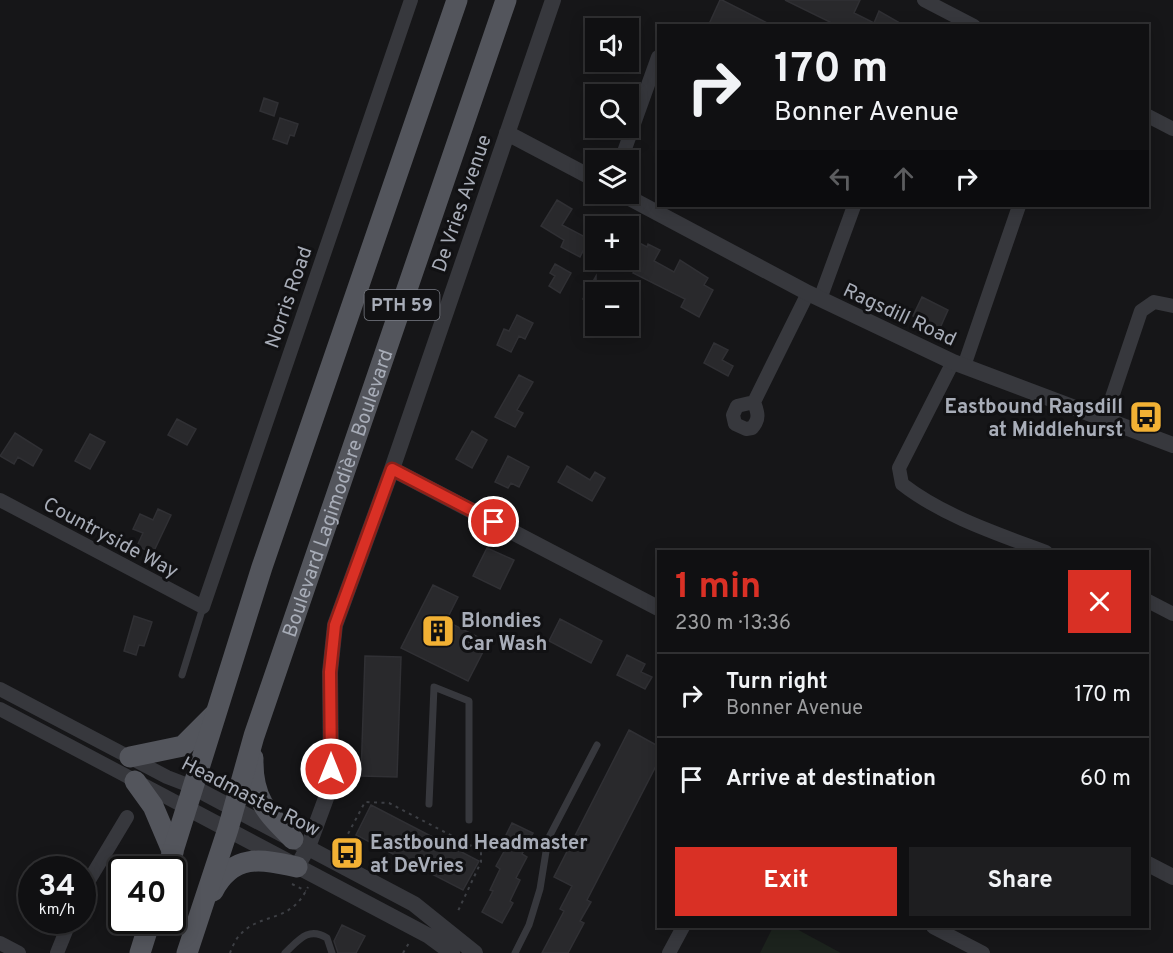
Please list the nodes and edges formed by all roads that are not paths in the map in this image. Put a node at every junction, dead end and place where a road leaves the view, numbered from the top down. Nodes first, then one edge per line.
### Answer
1 (411, 0) edge
2 (457, 0) edge
3 (506, 0) edge
4 (553, 0) edge
5 (924, 0) edge
6 (970, 24) edge
7 (657, 60) edge
8 (1149, 117) edge
9 (1173, 129) edge
10 (507, 134) junction
11 (625, 150) edge
12 (585, 174) edge
13 (639, 203) edge
14 (854, 207) edge
15 (1019, 207) edge
16 (814, 296) junction
17 (1173, 306) edge
18 (958, 364) junction
19 (754, 402) dead end
20 (1105, 418) junction
21 (1173, 445) edge
22 (392, 469) junction
23 (3, 502) edge
24 (0, 517) edge
25 (1041, 550) edge
26 (1149, 602) edge
27 (657, 607) edge
28 (203, 608) junction
29 (1173, 614) edge
30 (182, 675) dead end
31 (0, 689) edge
32 (0, 709) edge
33 (220, 710) junction
34 (254, 736) junction
35 (597, 745) dead end
36 (130, 757) junction
37 (135, 781) junction
38 (193, 787) junction
39 (429, 804) dead end
40 (233, 807) junction
41 (187, 808) junction
42 (127, 817) dead end
43 (469, 820) dead end
44 (228, 829) junction
45 (301, 843) junction
46 (168, 856) edge
47 (172, 856) edge
48 (1149, 865) edge
49 (96, 869) edge
50 (305, 872) junction
51 (1173, 878) edge
52 (399, 896) junction
53 (389, 915) junction
54 (200, 916) junction
55 (682, 928) edge
56 (935, 928) edge
57 (65, 934) edge
58 (146, 934) edge
59 (0, 943) edge
60 (19, 953) edge
61 (57, 953) edge
62 (140, 953) edge
63 (187, 953) edge
64 (285, 953) edge
65 (332, 953) edge
66 (452, 953) edge
67 (475, 953) edge
68 (515, 953) edge
69 (669, 953) edge
70 (983, 953) edge

1 - 28 street, Norris Road
2 - 33 main road, PTH 59
3 - 34 main road, Boulevard Lagimodière Boulevard / PTH 59
4 - 10 street, De Vries Avenue
5 - 6 street
7 - 11 street
8 - 9 street
10 - 12 street
10 - 22 street, De Vries Avenue
13 - 16 street, Ragsdill Road
14 - 16 street
15 - 18 street
16 - 18 street, Ragsdill Road
16 - 19 street
17 - 20 street
18 - 20 street, Ragsdill Road
18 - 25 street
20 - 21 street, Ragsdill Road
22 - 27 street
22 - 45 street, De Vries Avenue
23 - 24 street
23 - 28 street, Countryside Way
26 - 29 street
28 - 30 lane
31 - 36 street, Headmaster Row
32 - 37 street, Headmaster Row
33 - 36 main road
33 - 38 main road, PTH 59
34 - 40 main road, Boulevard Lagimodière Boulevard / PTH 59
34 - 45 main road
35 - 68 lane
36 - 38 street, Headmaster Row
37 - 41 street, Headmaster Row
37 - 46 main road
38 - 40 street, Headmaster Row
38 - 41 main road, PTH 59
39 - 43 lane
40 - 44 main road, Boulevard Lagimodière Boulevard / PTH 59
40 - 45 street, Headmaster Row
41 - 44 street, Headmaster Row
41 - 47 main road, PTH 59
42 - 49 street
44 - 50 street, Headmaster Row
44 - 54 main road, Boulevard Lagimodière Boulevard / PTH 59
45 - 50 street, De Vries Avenue
45 - 52 street, Headmaster Row
48 - 51 street
50 - 53 street, Headmaster Row
50 - 54 main road
52 - 53 lane
52 - 67 street, Headmaster Row
53 - 66 street, Headmaster Row
54 - 63 main road, Boulevard Lagimodière Boulevard / PTH 59
55 - 69 street
56 - 70 street
57 - 61 street
58 - 62 main road
59 - 60 street
64 - 65 lane

